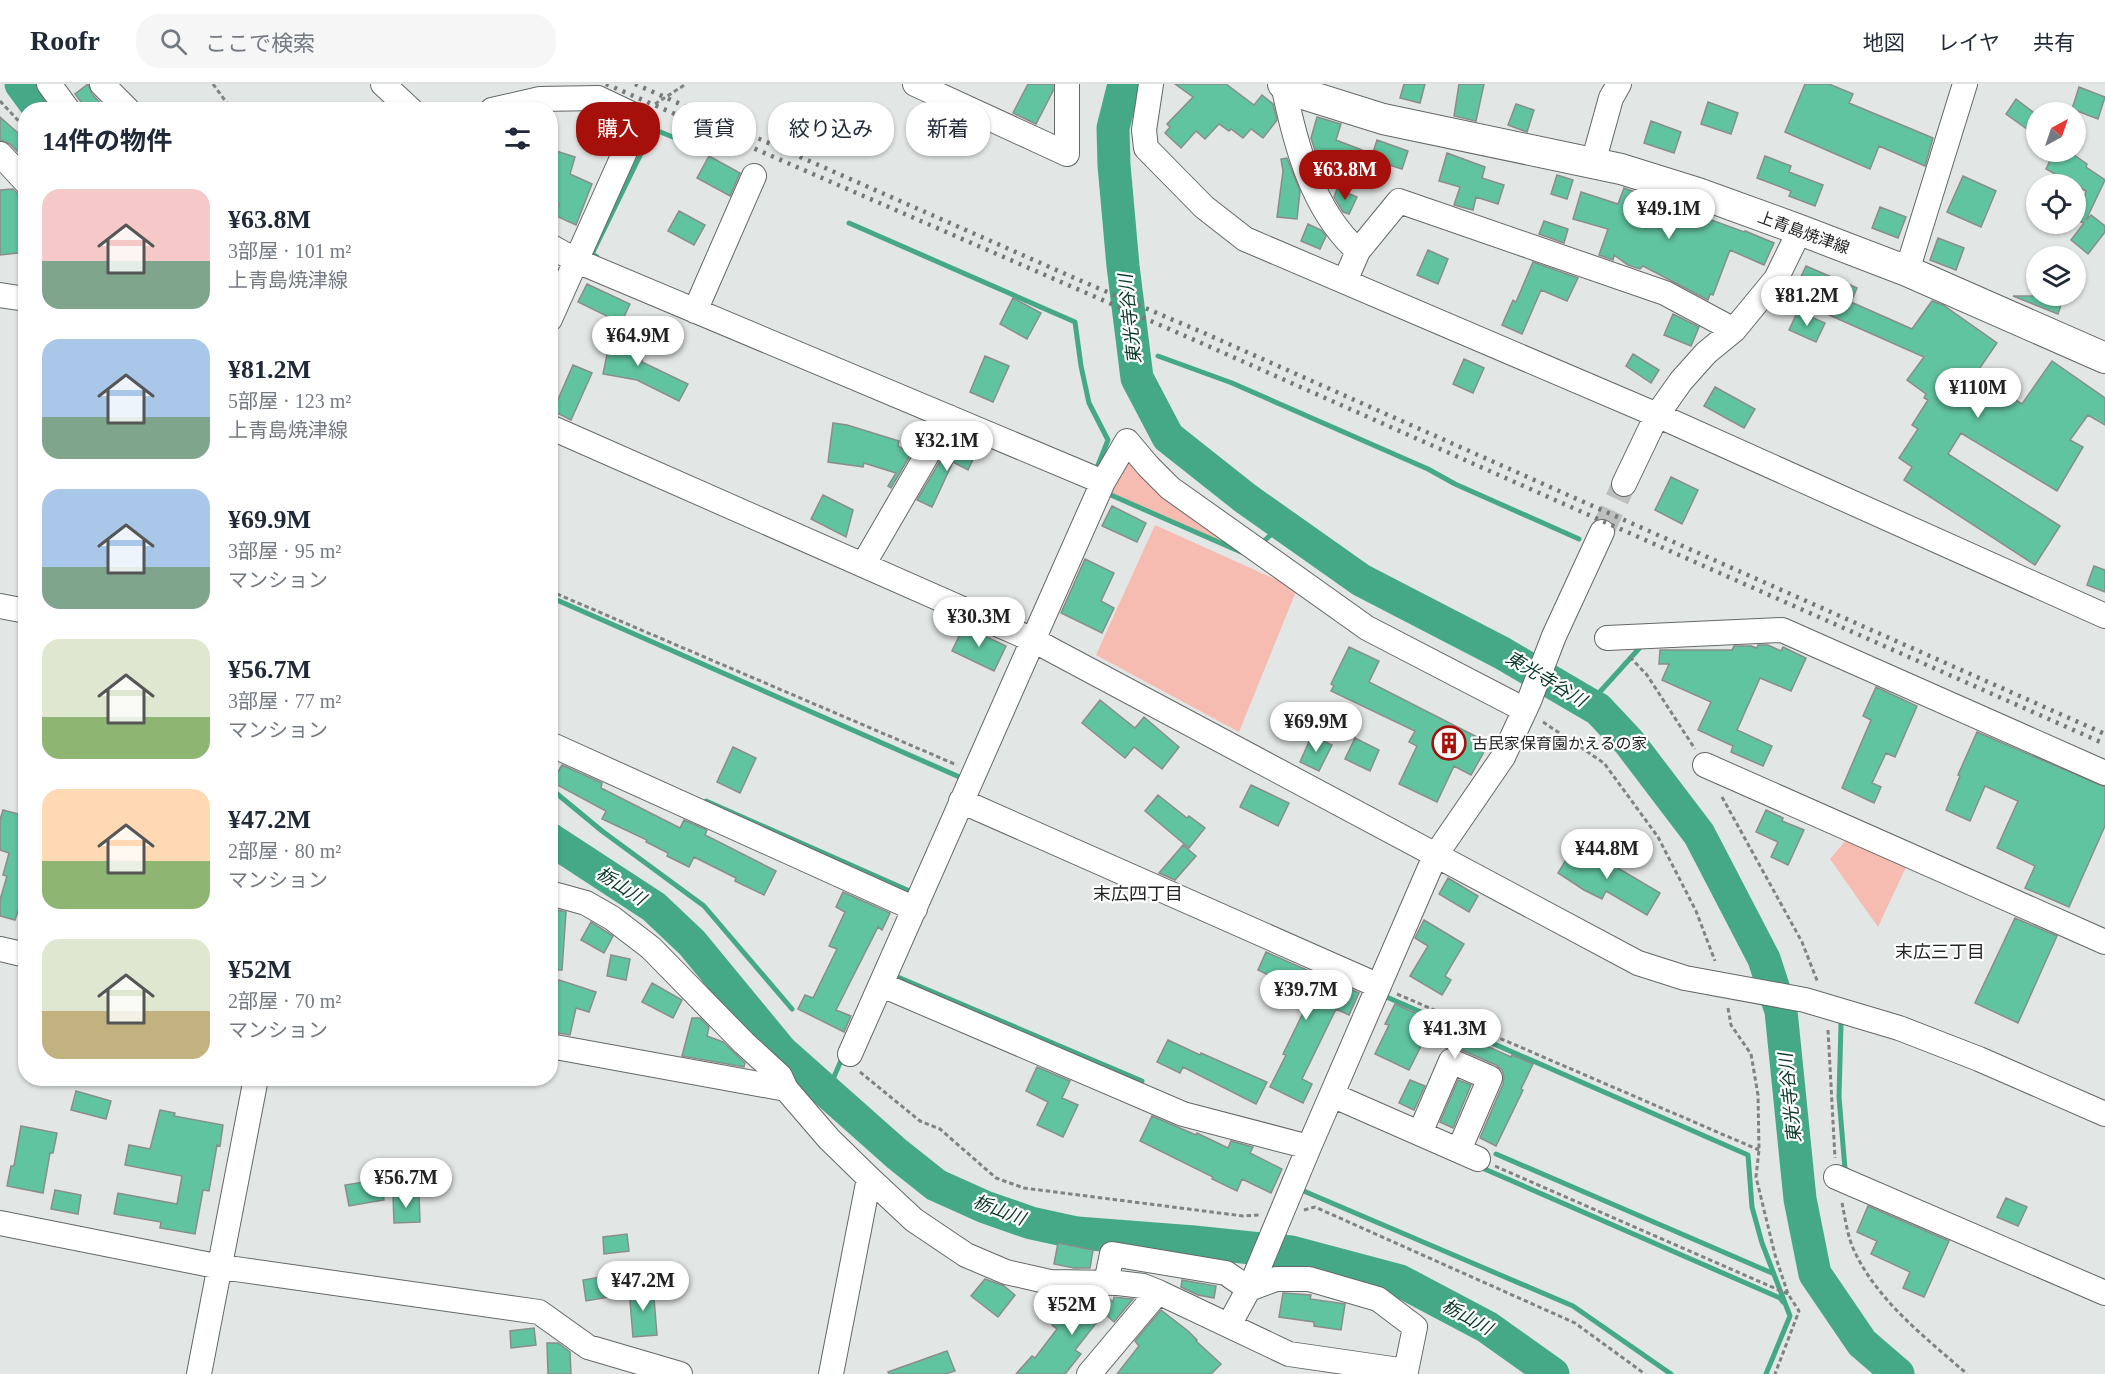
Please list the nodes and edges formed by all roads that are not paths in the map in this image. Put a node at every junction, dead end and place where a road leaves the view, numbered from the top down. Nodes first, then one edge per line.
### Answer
1 (49, 84) edge
2 (102, 84) edge
3 (383, 84) edge
4 (915, 84) edge
5 (1067, 84) edge
6 (1151, 84) edge
7 (1283, 84) edge
8 (1619, 84) edge
9 (1965, 84) edge
10 (62, 102) edge
11 (120, 102) edge
12 (402, 102) edge
13 (527, 102) edge
14 (0, 154) edge
15 (1593, 163) junction
16 (18, 173) edge
17 (754, 176) dead end
18 (1800, 230) junction
19 (558, 250) edge
20 (1358, 251) junction
21 (577, 261) junction
22 (1907, 271) junction
23 (1345, 281) junction
24 (0, 294) edge
25 (18, 297) edge
26 (558, 303) edge
27 (695, 311) junction
28 (1734, 330) junction
29 (2105, 358) edge
30 (1657, 415) junction
31 (949, 417) junction
32 (558, 430) edge
33 (1103, 482) junction
34 (1624, 484) tunnel mouth
35 (1602, 532) tunnel mouth
36 (863, 565) junction
37 (0, 606) edge
38 (18, 609) edge
39 (2105, 616) edge
40 (1607, 638) dead end
41 (1034, 640) junction
42 (1527, 706) junction
43 (558, 748) edge
44 (1705, 765) dead end
45 (2105, 772) edge
46 (961, 801) junction
47 (1435, 856) junction
48 (558, 894) edge
49 (915, 909) junction
50 (2105, 942) edge
51 (0, 949) edge
52 (18, 953) edge
53 (882, 985) junction
54 (1378, 986) junction
55 (558, 1047) edge
56 (850, 1054) road end
57 (255, 1086) edge
58 (786, 1089) junction
59 (1332, 1095) junction
60 (2105, 1114) edge
61 (1420, 1133) junction
62 (1309, 1147) junction
63 (1836, 1177) dead end
64 (869, 1178) junction
65 (0, 1223) edge
66 (221, 1267) junction
67 (1106, 1283) junction
68 (1251, 1285) junction
69 (1158, 1292) junction
70 (2105, 1293) edge
71 (1229, 1325) junction
72 (1406, 1372) edge
73 (199, 1374) edge
74 (680, 1374) edge
75 (831, 1374) edge
76 (1089, 1374) edge

1 - 10 street
2 - 11 street
3 - 12 street
4 - 5 street
6 - 23 street
7 - 15 main road, 上青島焼津線
7 - 20 street
8 - 15 street
9 - 22 street
13 - 21 street
14 - 16 street
15 - 18 main road, 上青島焼津線
17 - 27 street
18 - 22 main road, 上青島焼津線
18 - 28 street
19 - 21 street
20 - 23 street
20 - 28 street
21 - 26 street
21 - 27 street
22 - 29 main road, 上青島焼津線
23 - 30 street
24 - 25 street
27 - 31 street
28 - 30 street
30 - 34 street
30 - 39 street
31 - 33 street
31 - 36 street
32 - 36 street
33 - 41 street
33 - 42 street
35 - 42 street
36 - 41 street
37 - 38 street
40 - 45 street
41 - 46 street
41 - 47 street
42 - 47 street
43 - 49 street
44 - 50 street
46 - 49 street
46 - 54 street
47 - 54 street
47 - 60 street
48 - 58 street
49 - 53 street
51 - 52 street
53 - 56 street
53 - 62 street
54 - 59 street
55 - 58 street
57 - 66 street
58 - 64 street
59 - 61 street
59 - 62 street
61 - 61 street
62 - 68 street
63 - 70 street
64 - 67 street
64 - 75 street
65 - 66 street
66 - 73 street
66 - 74 street
67 - 68 street
67 - 69 street
68 - 71 street
68 - 72 street
69 - 71 street
69 - 76 street
71 - 72 street

